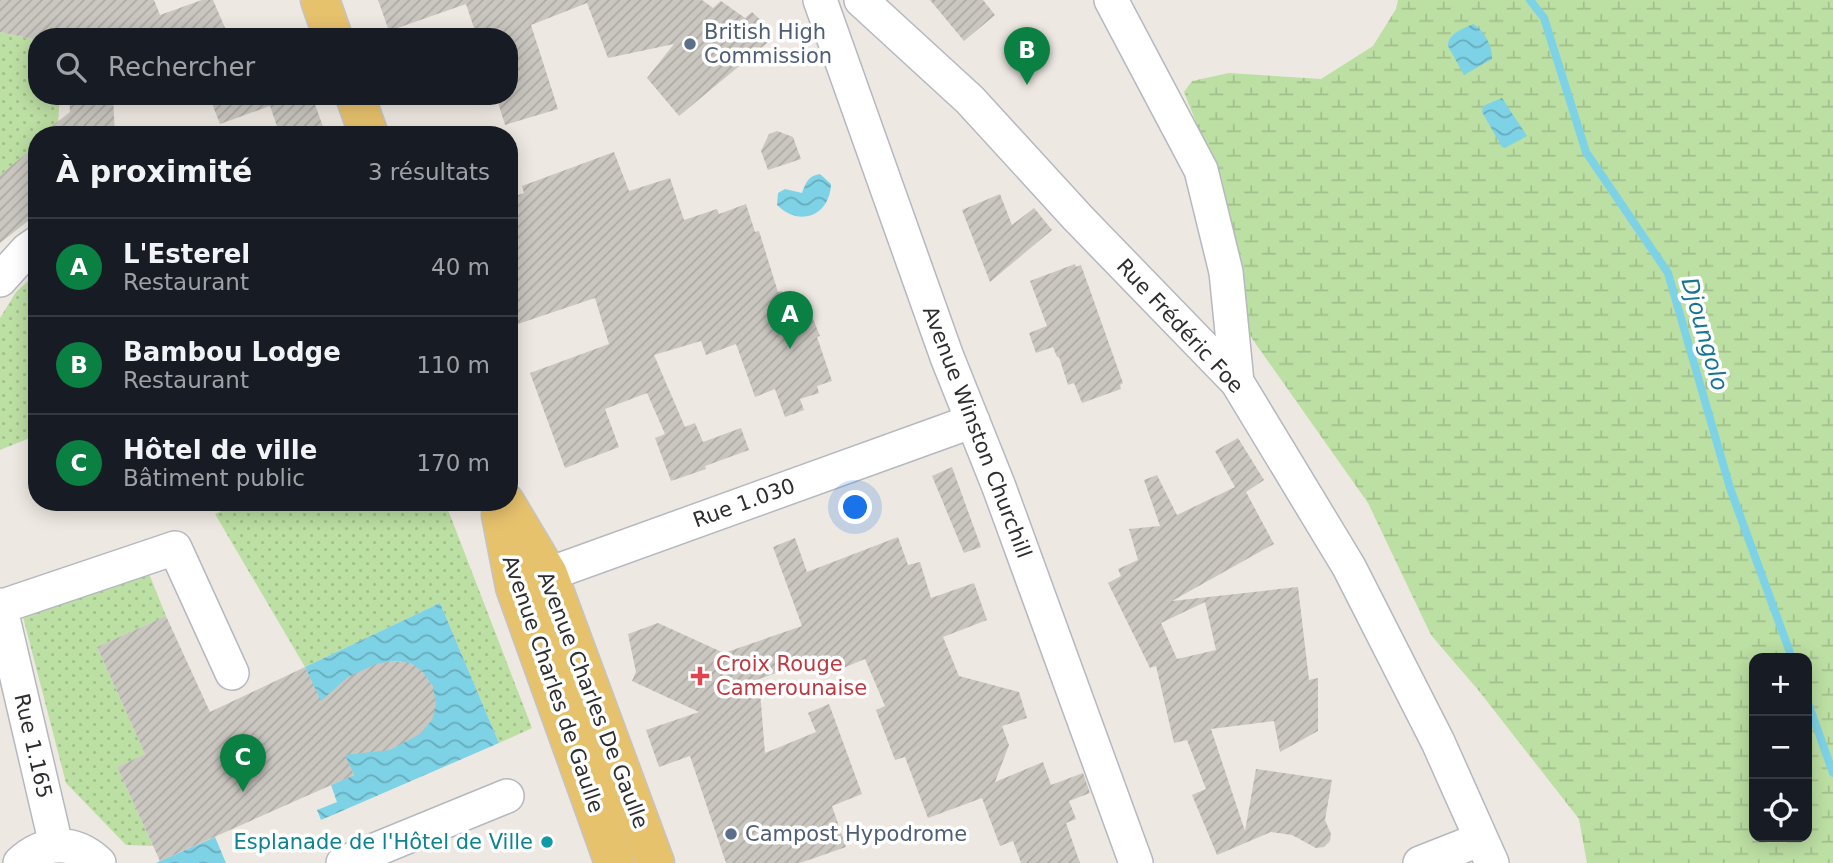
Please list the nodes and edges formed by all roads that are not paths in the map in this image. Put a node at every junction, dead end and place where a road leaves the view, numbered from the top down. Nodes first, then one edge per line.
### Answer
1 (320, 0) edge
2 (820, 0) edge
3 (861, 0) edge
4 (1111, 0) edge
5 (331, 28) edge
6 (358, 105) edge
7 (366, 126) edge
8 (28, 249) edge
9 (0, 280) edge
10 (1237, 382) junction
11 (973, 421) junction
12 (503, 511) edge
13 (508, 511) edge
14 (532, 580) junction
15 (0, 606) edge
16 (232, 673) dead end
17 (507, 796) dead end
18 (56, 845) junction
19 (1486, 851) edge
20 (20, 863) edge
21 (99, 863) edge
22 (343, 863) edge
23 (614, 863) edge
24 (655, 863) edge
25 (1136, 863) edge
26 (1420, 863) edge

1 - 5 main road
2 - 11 street, Avenue Winston Churchill
3 - 10 street, Rue Frédéric Foe
4 - 10 street
6 - 7 main road
8 - 9 street
10 - 19 street, Rue Frédéric Foe
11 - 14 street, Rue 1.030
11 - 25 street, Avenue Winston Churchill
12 - 14 main road, Avenue Charles de Gaulle
13 - 14 main road, Avenue Charles De Gaulle
14 - 23 main road, Avenue Charles de Gaulle
14 - 24 main road, Avenue Charles De Gaulle
15 - 16 street
15 - 18 street, Rue 1.165
17 - 22 street
18 - 20 street
18 - 21 street
19 - 26 street

